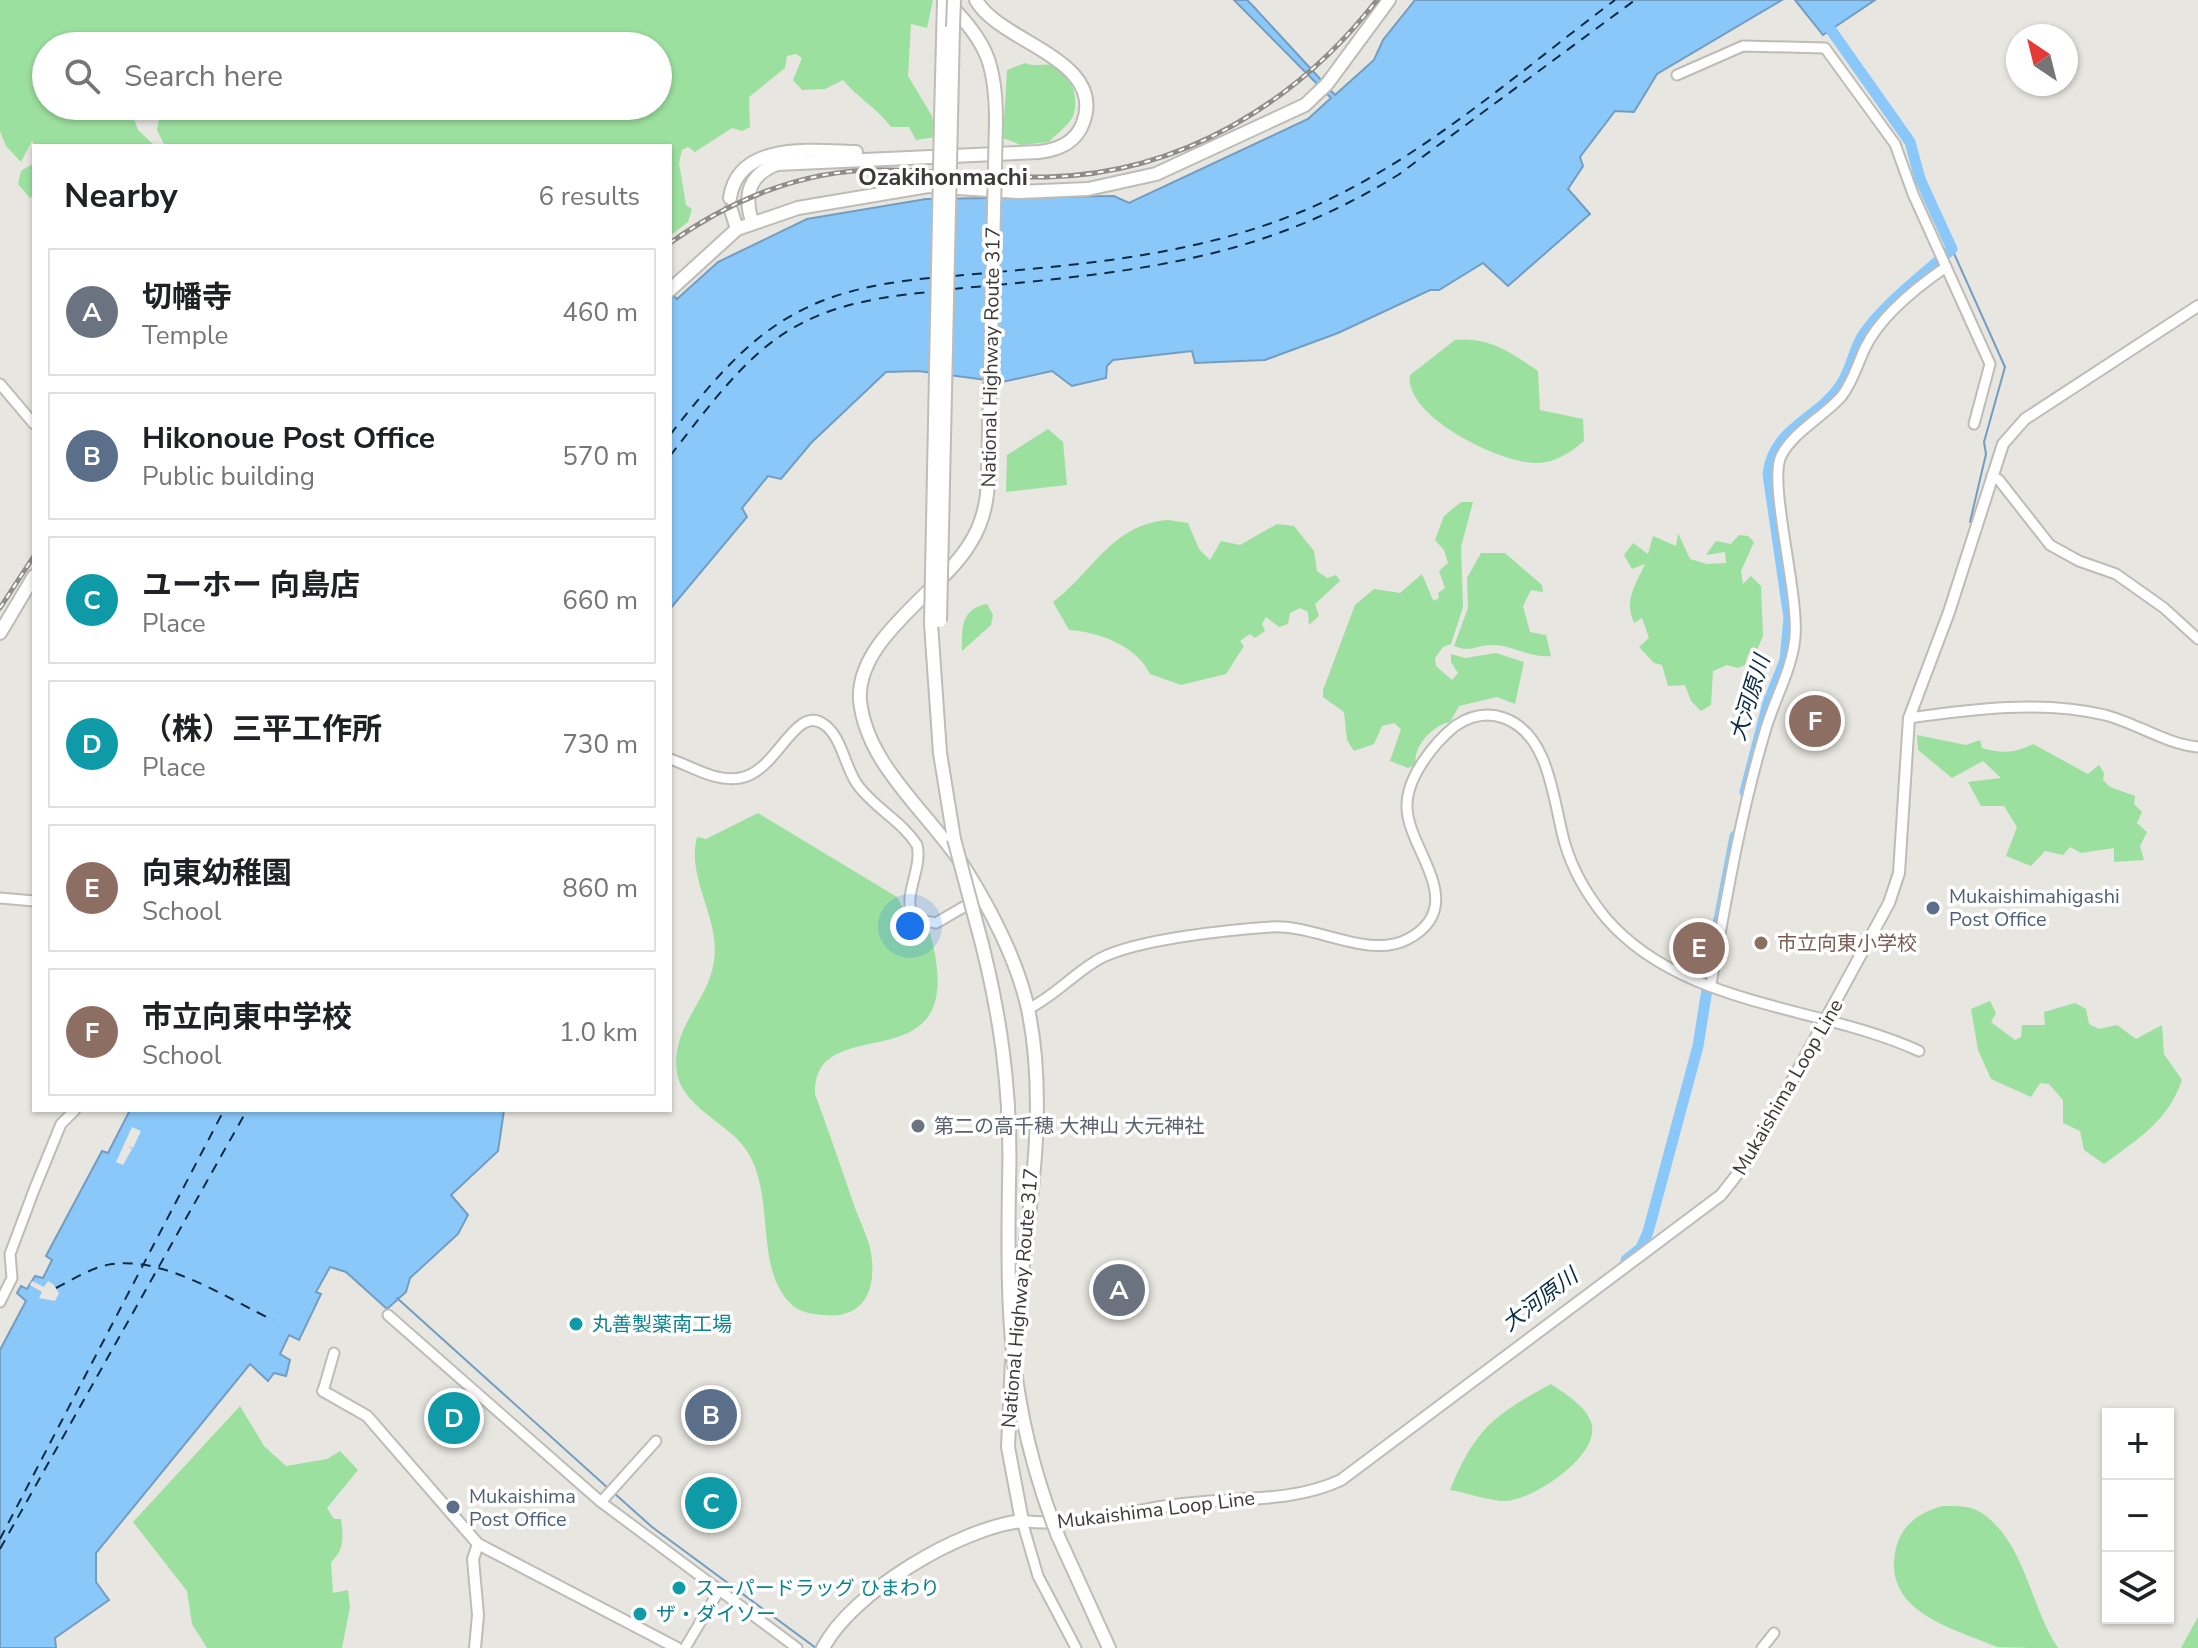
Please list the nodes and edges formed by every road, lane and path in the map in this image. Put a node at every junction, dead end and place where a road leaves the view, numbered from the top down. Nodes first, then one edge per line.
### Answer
1 (945, 0) edge
2 (954, 0) edge
3 (976, 0) edge
4 (1389, 0) edge
5 (948, 27) junction
6 (1677, 75) dead end
7 (963, 154) junction
8 (752, 221) junction
9 (737, 229) junction
10 (1946, 267) junction
11 (672, 288) edge
12 (2198, 306) edge
13 (0, 384) edge
14 (32, 422) edge
15 (1974, 424) dead end
16 (1992, 476) junction
17 (32, 579) edge
18 (0, 633) edge
19 (2198, 639) edge
20 (1909, 718) junction
21 (2198, 747) edge
22 (672, 760) edge
23 (0, 898) edge
24 (982, 898) junction
25 (32, 901) edge
26 (1711, 984) junction
27 (1028, 1009) junction
28 (1827, 1019) junction
29 (1919, 1051) dead end
30 (73, 1112) edge
31 (5, 1252) edge
32 (0, 1302) edge
33 (388, 1315) dead end
34 (334, 1353) dead end
35 (323, 1391) joint
36 (656, 1441) dead end
37 (602, 1499) junction
38 (1022, 1521) junction
39 (478, 1544) junction
40 (720, 1589) junction
41 (1774, 1633) dead end
42 (823, 1647) edge
43 (475, 1648) edge
44 (677, 1648) edge
45 (685, 1648) edge
46 (797, 1648) edge
47 (1076, 1648) edge
48 (1109, 1648) edge
49 (1762, 1648) edge

1 - 5 highway
1 - 24 highway, National Highway Route 317, bridge
2 - 5 highway, bridge
3 - 7 highway
4 - 8 highway
5 - 48 highway, bridge
6 - 10 street
7 - 8 highway
7 - 9 highway
8 - 9 highway
9 - 11 highway
10 - 15 street
10 - 26 street
12 - 16 main road, Mukaishima Loop Line
13 - 14 street
16 - 19 street
16 - 20 main road, Mukaishima Loop Line
17 - 18 highway
20 - 21 street
20 - 28 main road, Mukaishima Loop Line
22 - 24 street
23 - 25 street
24 - 27 highway, National Highway Route 317
26 - 27 street
26 - 28 street
27 - 38 highway, National Highway Route 317
28 - 29 street
28 - 38 main road, Mukaishima Loop Line
30 - 31 street
31 - 32 street
33 - 37 street
34 - 35 street
35 - 39 main road
36 - 37 street
37 - 40 street
38 - 42 highway
38 - 47 street
39 - 43 main road
39 - 44 main road
40 - 45 street
40 - 46 street
41 - 49 street

